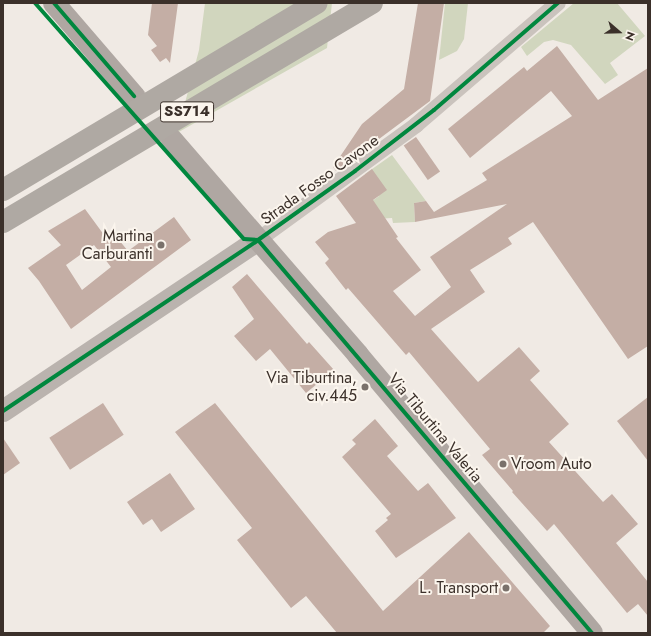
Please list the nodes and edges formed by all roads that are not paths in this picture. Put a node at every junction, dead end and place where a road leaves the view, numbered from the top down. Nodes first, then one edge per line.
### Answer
1 (54, 3) edge
2 (317, 3) edge
3 (372, 3) edge
4 (558, 3) edge
5 (134, 96) tunnel mouth
6 (172, 140) tunnel mouth
7 (3, 190) edge
8 (3, 222) edge
9 (258, 240) junction
10 (3, 411) edge
11 (592, 633) edge

1 - 5 main road
2 - 7 highway, SS714, bridge
3 - 8 highway, SS714, bridge
4 - 9 street, Strada Fosso Cavone
6 - 9 main road, Via Tiburtina Valeria
9 - 10 street, Strada Fosso Cavone
9 - 11 main road, Via Tiburtina Valeria

